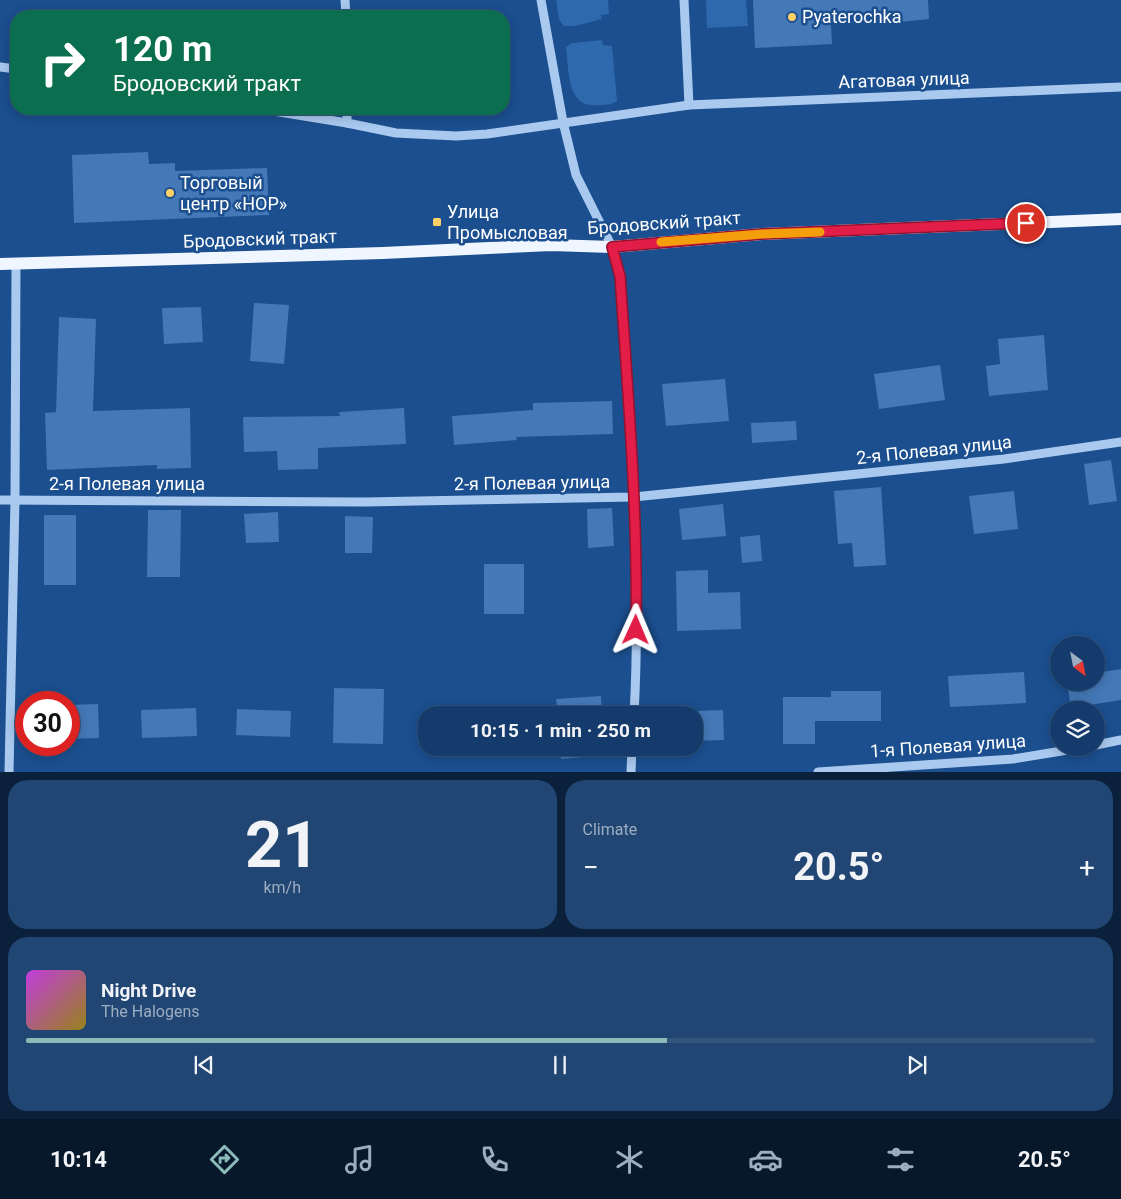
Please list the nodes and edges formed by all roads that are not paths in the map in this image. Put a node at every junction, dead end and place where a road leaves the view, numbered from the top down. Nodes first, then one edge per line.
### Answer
1 (541, 0) edge
2 (684, 0) edge
3 (1121, 87) edge
4 (689, 105) junction
5 (298, 115) edge
6 (347, 115) edge
7 (563, 122) junction
8 (347, 123) junction
9 (1121, 219) edge
10 (612, 247) junction
11 (16, 263) junction
12 (0, 264) edge
13 (1121, 442) edge
14 (634, 498) junction
15 (0, 500) edge
16 (15, 500) junction
17 (634, 706) edge
18 (1121, 740) edge
19 (1105, 743) edge
20 (1050, 753) edge
21 (632, 756) edge
22 (9, 772) edge
23 (631, 772) edge
24 (818, 772) edge

1 - 7 street
2 - 4 street
3 - 4 street, Агатовая улица
4 - 7 street, Агатовая улица
5 - 8 street, Агатовая улица
6 - 8 street
7 - 8 street, Агатовая улица
7 - 10 street
9 - 10 main road, Бродовский тракт
10 - 11 main road, Бродовский тракт
10 - 14 street
11 - 12 main road, Бродовский тракт
11 - 16 street
13 - 14 street, 2-я Полевая улица
14 - 16 street, 2-я Полевая улица
14 - 17 street
15 - 16 street, 2-я Полевая улица
16 - 22 street
18 - 19 street
20 - 24 street, 1-я Полевая улица
21 - 23 street

